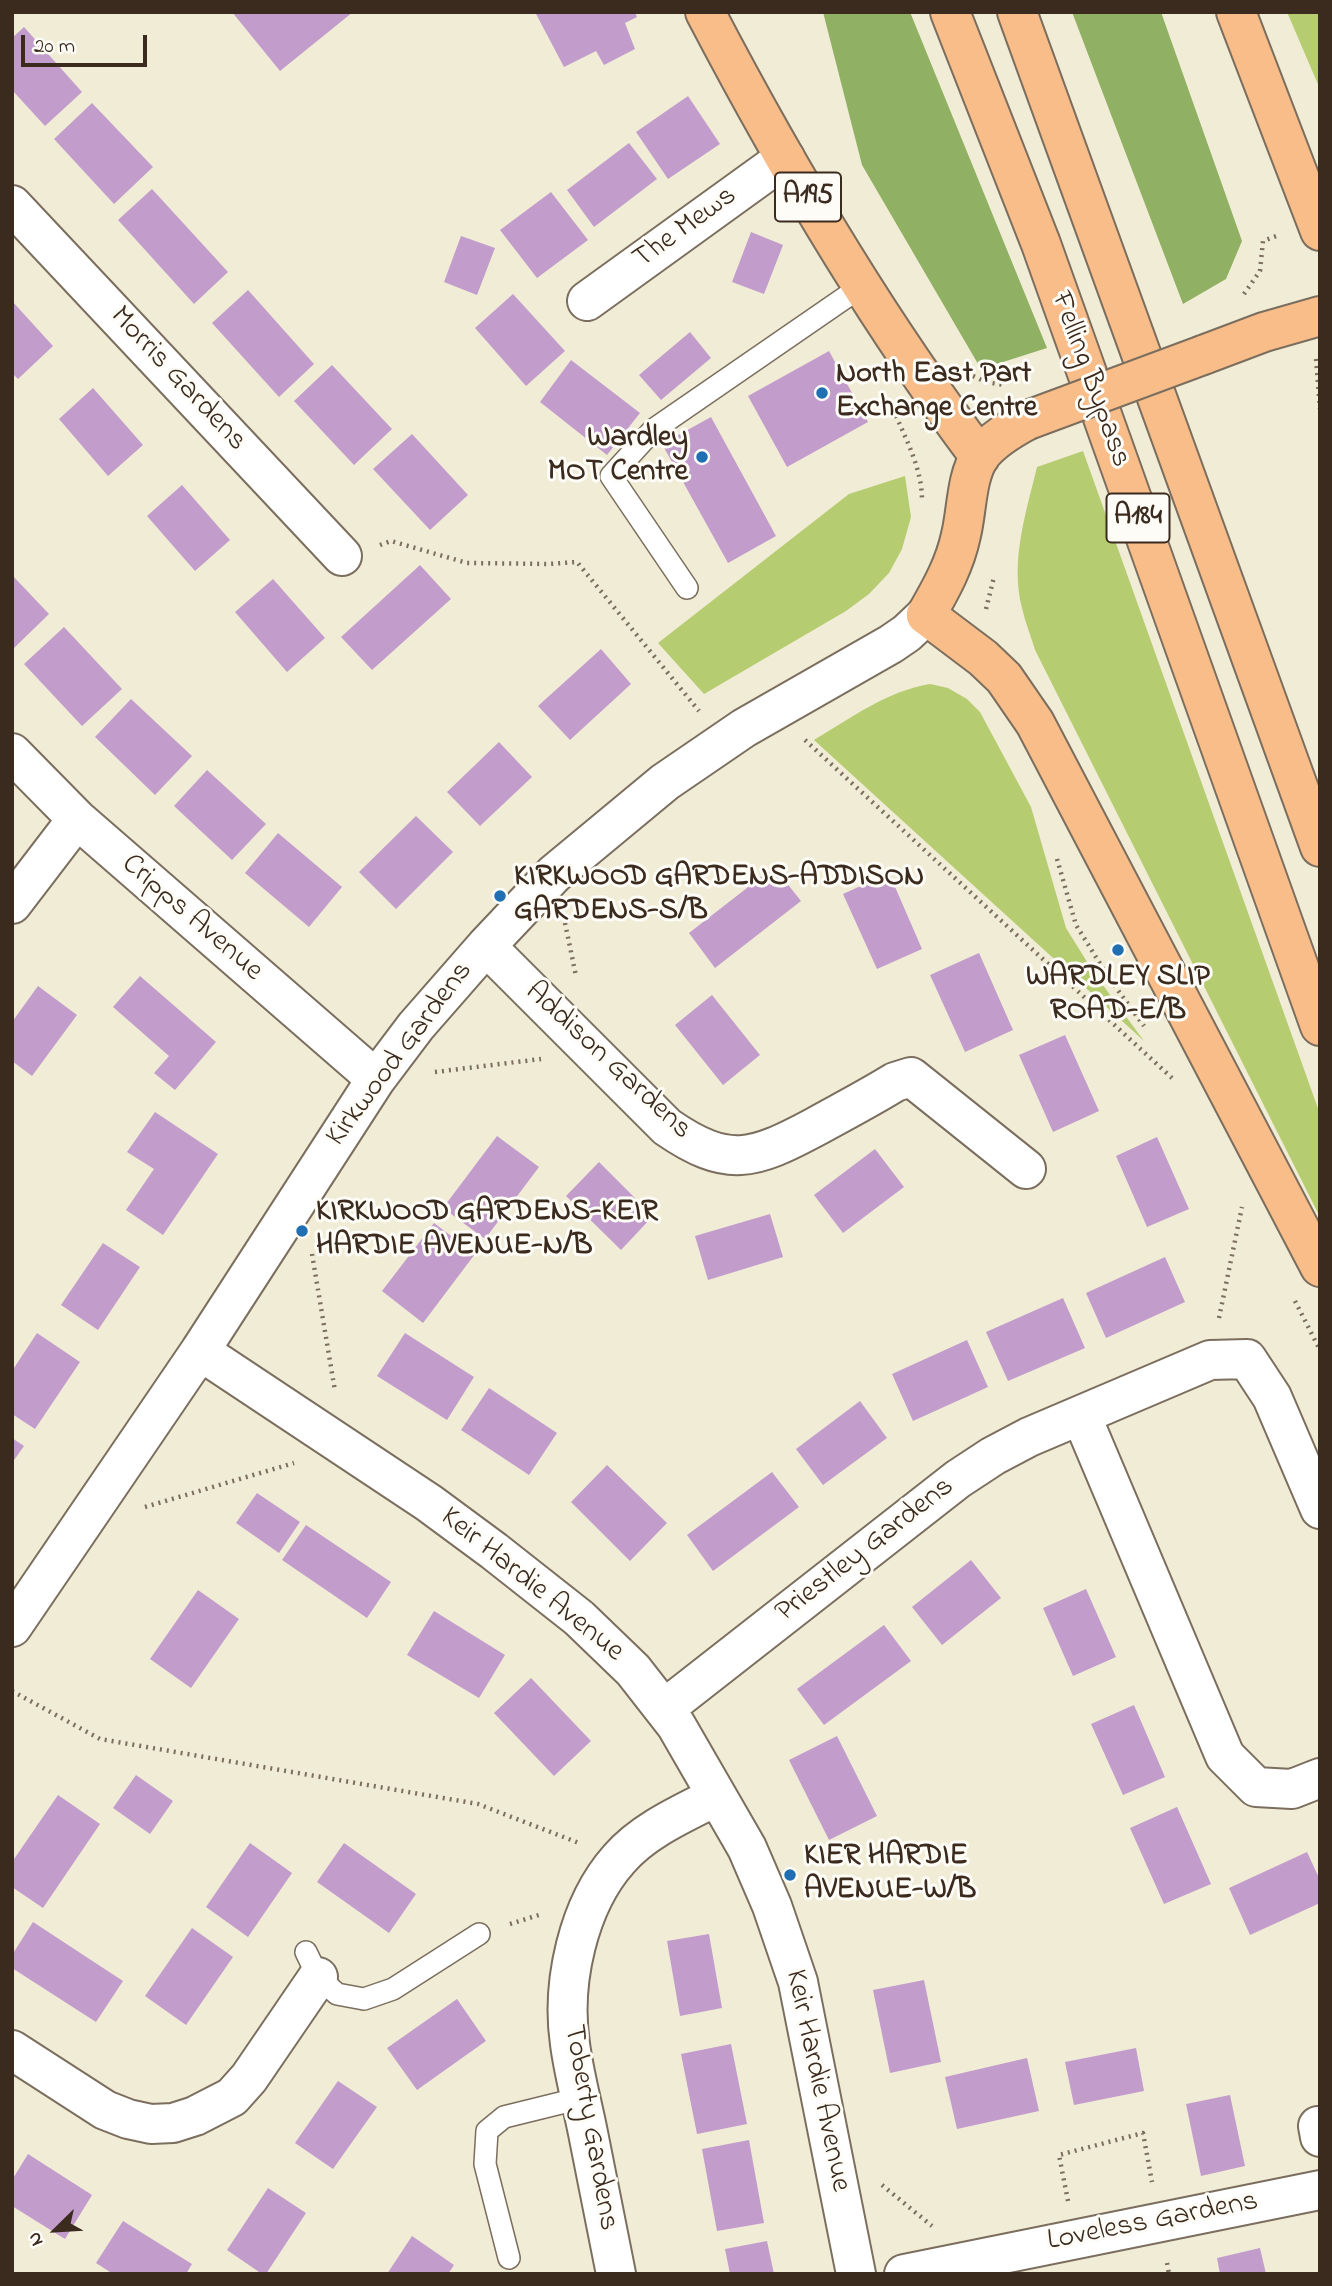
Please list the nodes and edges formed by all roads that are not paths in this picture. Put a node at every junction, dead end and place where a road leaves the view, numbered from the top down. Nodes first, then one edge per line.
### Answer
1 (705, 12) edge
2 (950, 12) edge
3 (1017, 12) edge
4 (1236, 12) edge
5 (785, 158) junction
6 (12, 205) edge
7 (1320, 231) edge
8 (862, 286) junction
9 (587, 300) dead end
10 (1318, 333) edge
11 (980, 457) junction
12 (342, 556) road end
13 (687, 588) dead end
14 (926, 615) junction
15 (12, 753) edge
16 (77, 819) junction
17 (1320, 847) edge
18 (12, 904) edge
19 (486, 946) junction
20 (1320, 1026) edge
21 (376, 1079) junction
22 (1026, 1169) dead end
23 (1320, 1267) edge
24 (200, 1351) junction
25 (1081, 1415) junction
26 (1320, 1509) edge
27 (12, 1627) edge
28 (664, 1709) junction
29 (1320, 1778) edge
30 (717, 1796) junction
31 (479, 1934) road end
32 (312, 1965) joint
33 (12, 2050) edge
34 (581, 2098) junction
35 (1320, 2190) edge
36 (509, 2258) dead end
37 (616, 2274) edge
38 (856, 2274) edge
39 (904, 2274) edge

1 - 5 main road, A195
2 - 20 main road, Felling Bypass / A184
3 - 17 main road, Felling Bypass / A184
4 - 7 main road
5 - 8 main road, A195
5 - 9 street, The Mews
6 - 12 street, Morris Gardens
8 - 11 main road, A195
8 - 13 lane
10 - 11 main road, bridge
11 - 14 main road
14 - 19 street, Kirkwood Gardens
14 - 23 main road
15 - 16 street, Cripps Avenue
16 - 18 street
16 - 21 street, Cripps Avenue
19 - 21 street, Kirkwood Gardens
19 - 22 street, Addison Gardens
21 - 24 street, Kirkwood Gardens
24 - 27 street, Kirkwood Gardens
24 - 28 street, Keir Hardie Avenue
25 - 26 street, Priestley Gardens
25 - 28 street, Priestley Gardens
25 - 29 street
28 - 30 street, Keir Hardie Avenue
30 - 34 street, Toberty Gardens
30 - 38 street, Keir Hardie Avenue
31 - 32 lane
32 - 33 street
34 - 36 lane
34 - 37 street, Toberty Gardens
35 - 39 street, Loveless Gardens

